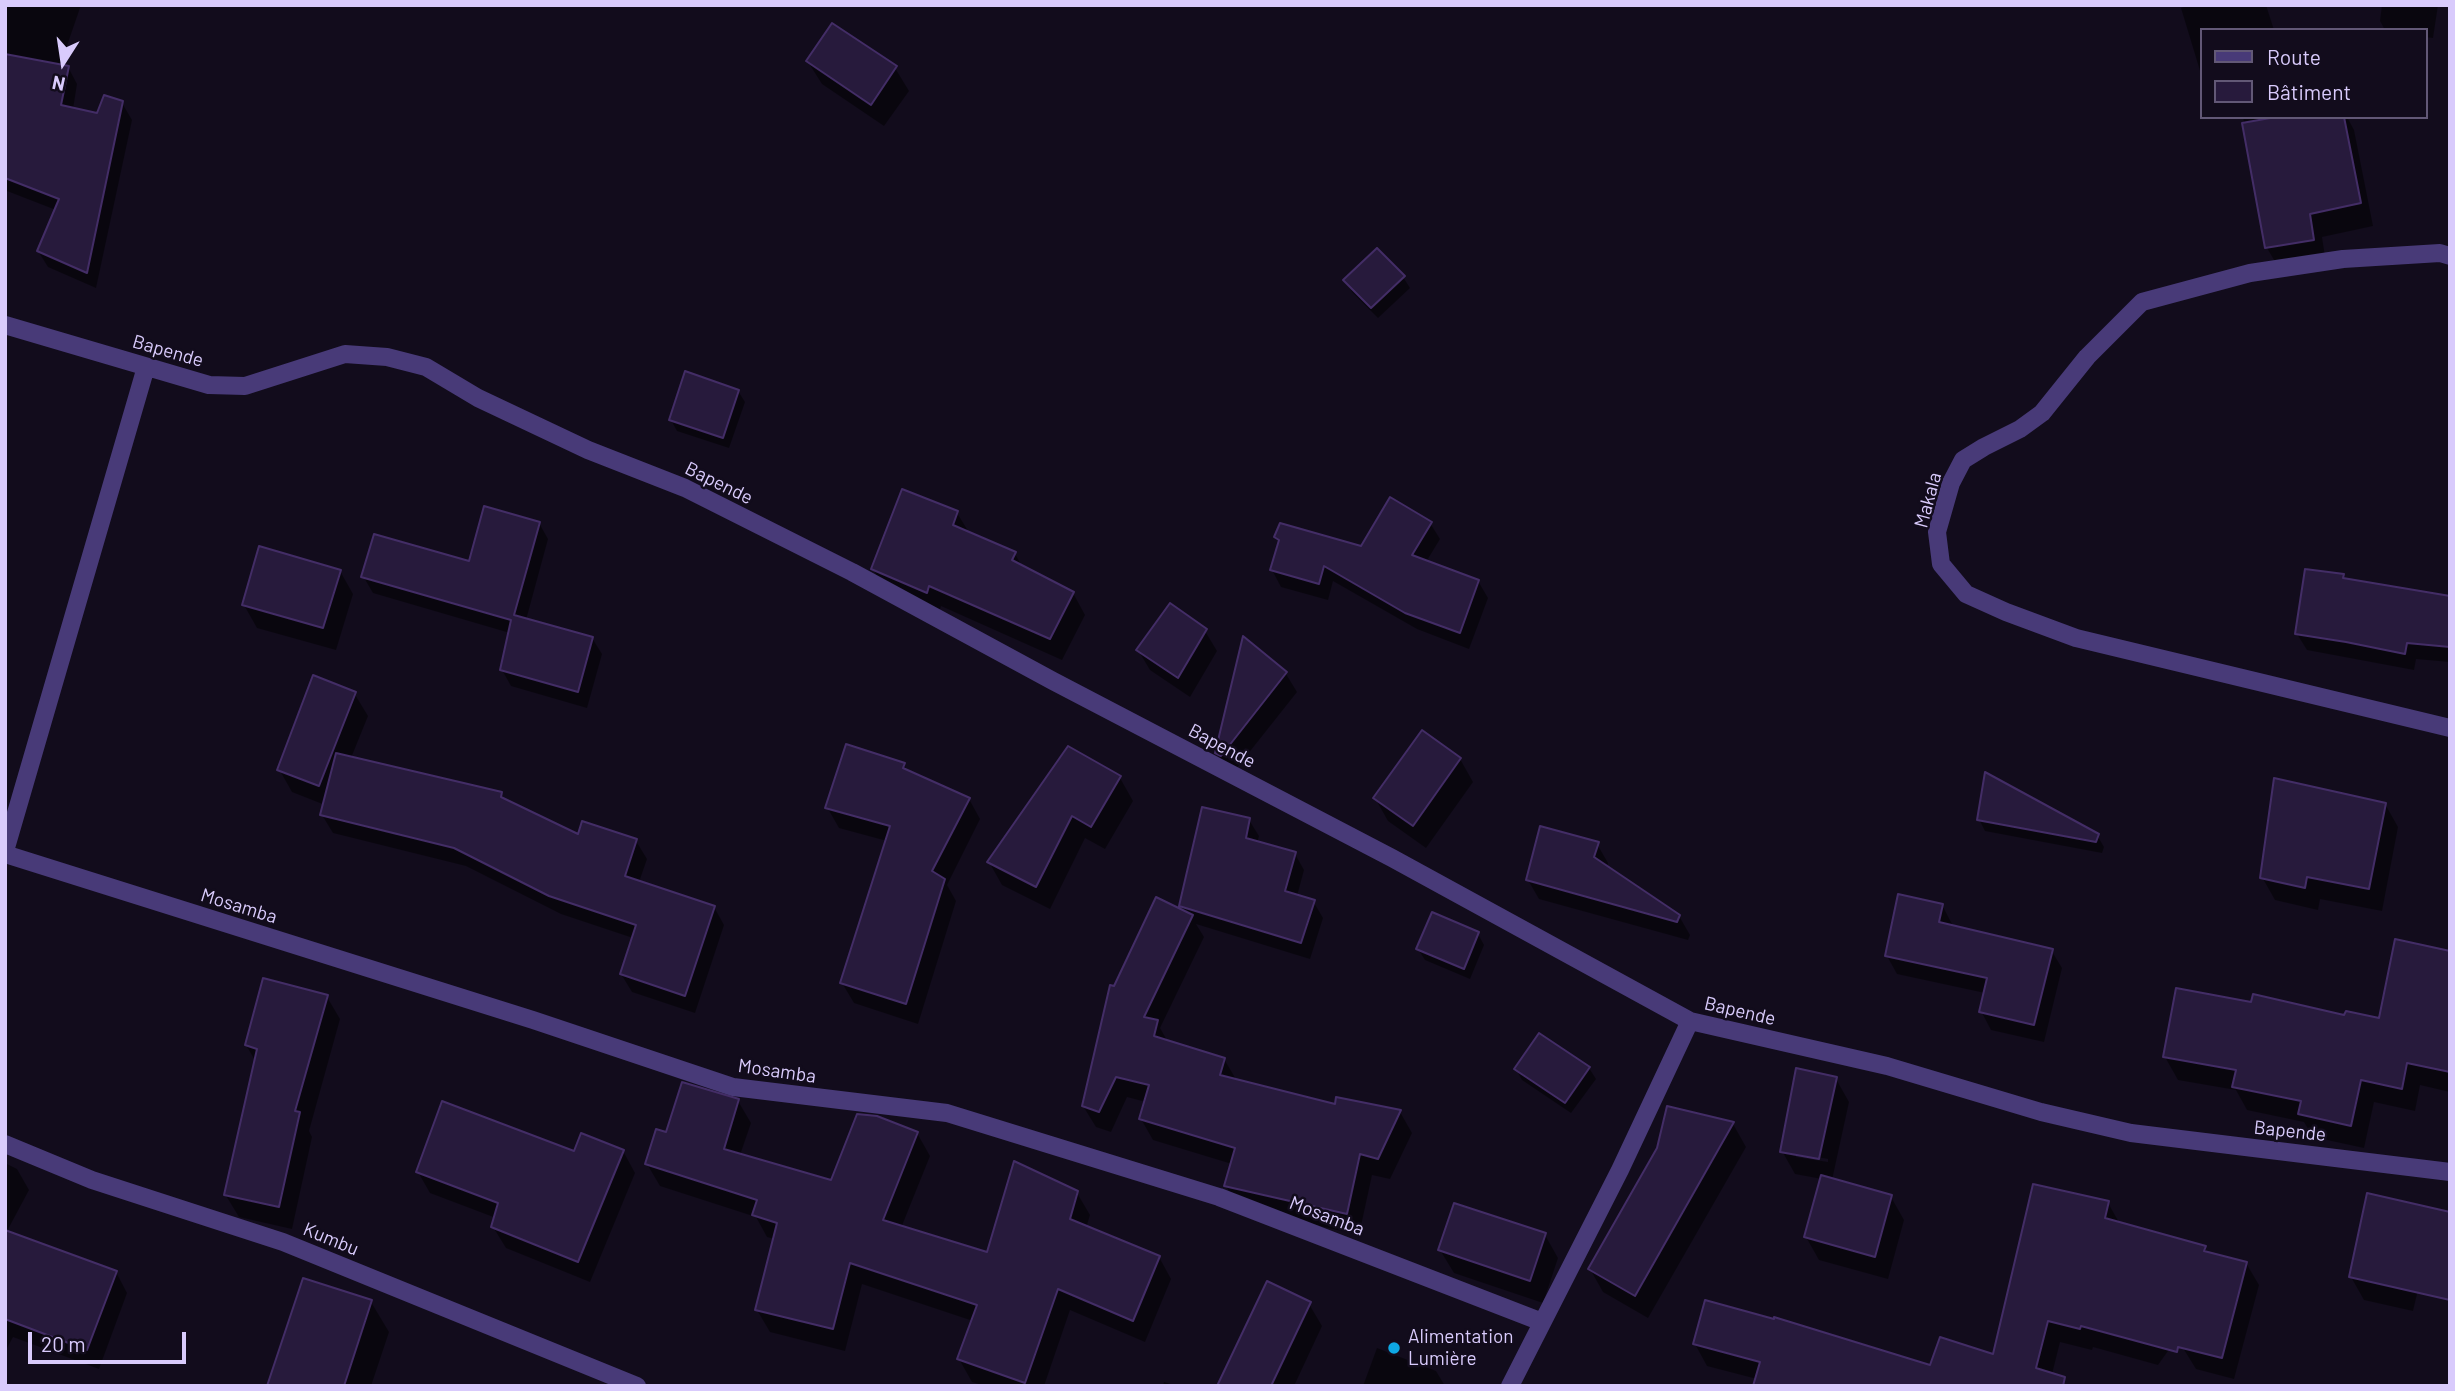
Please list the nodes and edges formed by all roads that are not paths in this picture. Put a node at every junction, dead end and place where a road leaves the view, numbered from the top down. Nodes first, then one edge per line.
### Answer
1 (2450, 256) edge
2 (5, 325) edge
3 (146, 367) junction
4 (2450, 728) edge
5 (5, 852) edge
6 (1690, 1021) junction
7 (5, 1144) edge
8 (2450, 1172) edge
9 (1542, 1322) junction
10 (636, 1386) edge
11 (1510, 1386) edge

1 - 4 street, Makala
2 - 3 street, Bapende
3 - 5 street
3 - 6 street, Bapende
5 - 9 street, Mosamba
6 - 8 street, Bapende
6 - 9 street
7 - 10 street, Kumbu
9 - 11 street

